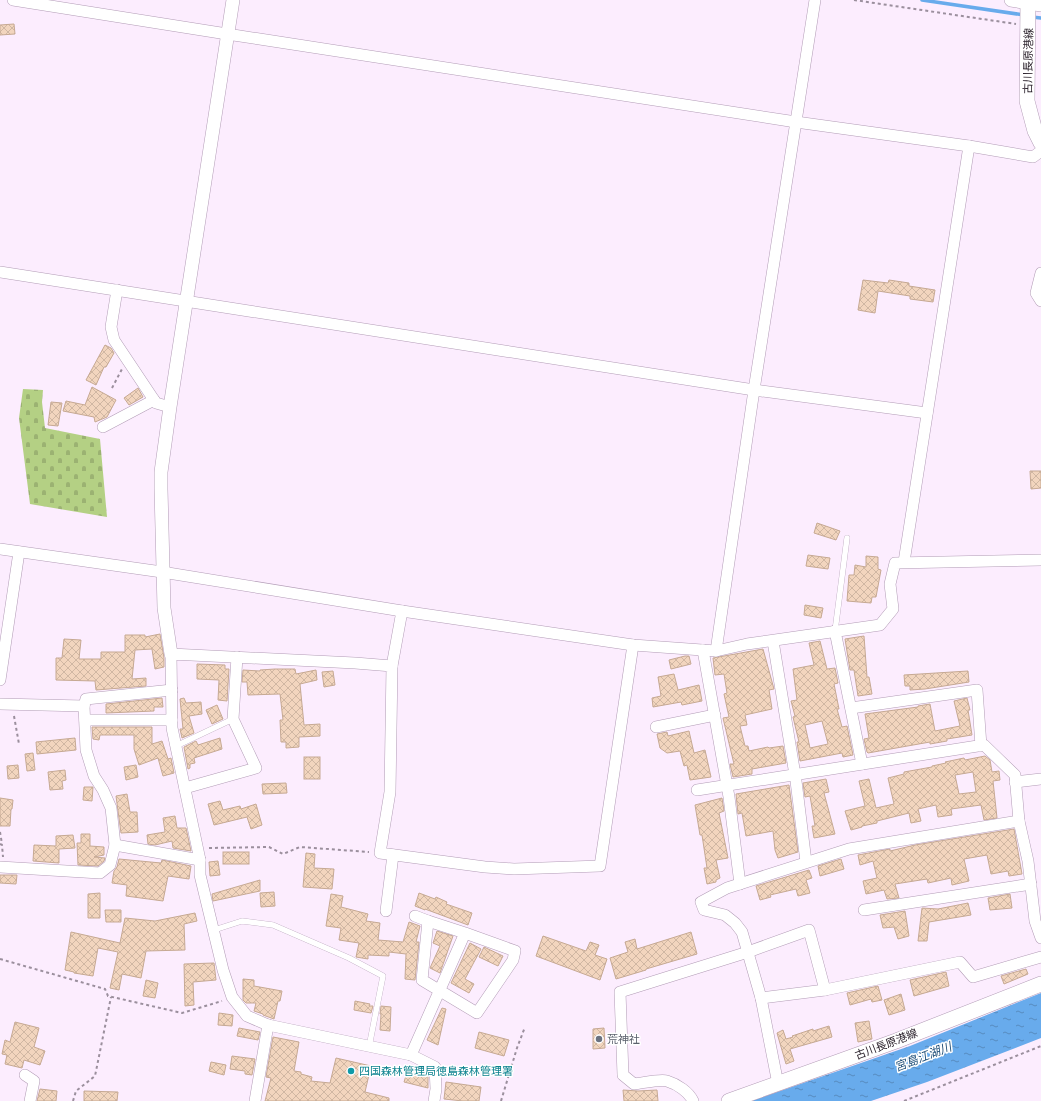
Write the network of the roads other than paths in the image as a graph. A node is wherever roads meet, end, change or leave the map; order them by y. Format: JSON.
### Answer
{"nodes":[{"id":1,"x":13,"y":0,"type":"edge"},
{"id":2,"x":233,"y":0,"type":"edge"},
{"id":3,"x":815,"y":0,"type":"edge"},
{"id":4,"x":1011,"y":0,"type":"edge"},
{"id":5,"x":1031,"y":11,"type":"edge"},
{"id":6,"x":227,"y":34,"type":"junction"},
{"id":7,"x":796,"y":122,"type":"junction"},
{"id":8,"x":1041,"y":143,"type":"edge"},
{"id":9,"x":969,"y":146,"type":"junction"},
{"id":10,"x":1041,"y":150,"type":"edge"},
{"id":11,"x":0,"y":272,"type":"edge"},
{"id":12,"x":1041,"y":273,"type":"edge"},
{"id":13,"x":117,"y":290,"type":"junction"},
{"id":14,"x":1041,"y":300,"type":"edge"},
{"id":15,"x":187,"y":301,"type":"junction"},
{"id":16,"x":754,"y":390,"type":"junction"},
{"id":17,"x":154,"y":400,"type":"junction"},
{"id":18,"x":170,"y":407,"type":"junction"},
{"id":19,"x":927,"y":413,"type":"junction"},
{"id":20,"x":103,"y":427,"type":"dead end"},
{"id":21,"x":847,"y":538,"type":"dead end"},
{"id":22,"x":0,"y":549,"type":"edge"},
{"id":23,"x":19,"y":552,"type":"junction"},
{"id":24,"x":1041,"y":560,"type":"edge"},
{"id":25,"x":904,"y":562,"type":"junction"},
{"id":26,"x":162,"y":572,"type":"junction"},
{"id":27,"x":402,"y":611,"type":"junction"},
{"id":28,"x":836,"y":632,"type":"junction"},
{"id":29,"x":773,"y":641,"type":"junction"},
{"id":30,"x":633,"y":645,"type":"junction"},
{"id":31,"x":703,"y":650,"type":"junction"},
{"id":32,"x":716,"y":651,"type":"junction"},
{"id":33,"x":171,"y":654,"type":"junction"},
{"id":34,"x":237,"y":657,"type":"junction"},
{"id":35,"x":392,"y":666,"type":"junction"},
{"id":36,"x":0,"y":680,"type":"edge"},
{"id":37,"x":172,"y":690,"type":"junction"},
{"id":38,"x":0,"y":704,"type":"edge"},
{"id":39,"x":84,"y":706,"type":"junction"},
{"id":40,"x":851,"y":708,"type":"junction"},
{"id":41,"x":715,"y":715,"type":"junction"},
{"id":42,"x":233,"y":719,"type":"junction"},
{"id":43,"x":85,"y":720,"type":"junction"},
{"id":44,"x":172,"y":720,"type":"junction"},
{"id":45,"x":656,"y":727,"type":"dead end"},
{"id":46,"x":176,"y":746,"type":"junction"},
{"id":47,"x":981,"y":746,"type":"junction"},
{"id":48,"x":862,"y":764,"type":"junction"},
{"id":49,"x":795,"y":774,"type":"junction"},
{"id":50,"x":1041,"y":779,"type":"edge"},
{"id":51,"x":1015,"y":782,"type":"junction"},
{"id":52,"x":727,"y":786,"type":"junction"},
{"id":53,"x":185,"y":788,"type":"junction"},
{"id":54,"x":697,"y":790,"type":"dead end"},
{"id":55,"x":1019,"y":821,"type":"junction"},
{"id":56,"x":115,"y":845,"type":"junction"},
{"id":57,"x":393,"y":855,"type":"junction"},
{"id":58,"x":200,"y":860,"type":"junction"},
{"id":59,"x":806,"y":862,"type":"junction"},
{"id":60,"x":0,"y":867,"type":"edge"},
{"id":61,"x":740,"y":884,"type":"junction"},
{"id":62,"x":1031,"y":884,"type":"junction"},
{"id":63,"x":864,"y":910,"type":"dead end"},
{"id":64,"x":386,"y":911,"type":"dead end"},
{"id":65,"x":415,"y":916,"type":"dead end"},
{"id":66,"x":428,"y":921,"type":"junction"},
{"id":67,"x":214,"y":930,"type":"junction"},
{"id":68,"x":465,"y":933,"type":"junction"},
{"id":69,"x":1041,"y":938,"type":"edge"},
{"id":70,"x":748,"y":952,"type":"junction"},
{"id":71,"x":1041,"y":957,"type":"edge"},
{"id":72,"x":1041,"y":984,"type":"edge"},
{"id":73,"x":825,"y":990,"type":"junction"},
{"id":74,"x":439,"y":991,"type":"junction"},
{"id":75,"x":761,"y":998,"type":"junction"},
{"id":76,"x":268,"y":1025,"type":"junction"},
{"id":77,"x":369,"y":1047,"type":"junction"},
{"id":78,"x":411,"y":1055,"type":"junction"},
{"id":79,"x":25,"y":1075,"type":"dead end"},
{"id":80,"x":778,"y":1084,"type":"junction"},
{"id":81,"x":30,"y":1101,"type":"edge"},
{"id":82,"x":255,"y":1101,"type":"edge"},
{"id":83,"x":434,"y":1101,"type":"edge"},
{"id":84,"x":692,"y":1101,"type":"edge"},
{"id":85,"x":730,"y":1101,"type":"edge"}],
"edges":[{"from":1,"to":6,"type":"street"},
{"from":2,"to":6,"type":"street"},
{"from":3,"to":7,"type":"street"},
{"from":4,"to":5,"type":"street"},
{"from":5,"to":8,"type":"main road","name":"古川長原港線"},
{"from":6,"to":7,"type":"street"},
{"from":6,"to":15,"type":"street"},
{"from":7,"to":9,"type":"street"},
{"from":7,"to":16,"type":"street"},
{"from":9,"to":10,"type":"street"},
{"from":9,"to":19,"type":"street"},
{"from":11,"to":13,"type":"street"},
{"from":12,"to":14,"type":"street"},
{"from":13,"to":15,"type":"street"},
{"from":13,"to":17,"type":"street"},
{"from":15,"to":16,"type":"street"},
{"from":15,"to":18,"type":"street"},
{"from":16,"to":19,"type":"street"},
{"from":16,"to":32,"type":"street"},
{"from":17,"to":18,"type":"street"},
{"from":17,"to":20,"type":"street"},
{"from":18,"to":26,"type":"street"},
{"from":19,"to":25,"type":"street"},
{"from":21,"to":28,"type":"lane"},
{"from":22,"to":23,"type":"street"},
{"from":23,"to":26,"type":"street"},
{"from":23,"to":36,"type":"street"},
{"from":24,"to":25,"type":"street"},
{"from":25,"to":28,"type":"street"},
{"from":26,"to":27,"type":"street"},
{"from":26,"to":33,"type":"street"},
{"from":27,"to":30,"type":"street"},
{"from":27,"to":35,"type":"street"},
{"from":28,"to":29,"type":"street"},
{"from":28,"to":40,"type":"street"},
{"from":29,"to":32,"type":"street"},
{"from":29,"to":49,"type":"street"},
{"from":30,"to":31,"type":"street"},
{"from":30,"to":57,"type":"street"},
{"from":31,"to":32,"type":"street"},
{"from":31,"to":41,"type":"street"},
{"from":33,"to":34,"type":"street"},
{"from":33,"to":37,"type":"street"},
{"from":34,"to":35,"type":"street"},
{"from":34,"to":42,"type":"street"},
{"from":35,"to":57,"type":"street"},
{"from":37,"to":39,"type":"street"},
{"from":37,"to":44,"type":"street"},
{"from":38,"to":39,"type":"street"},
{"from":39,"to":43,"type":"street"},
{"from":40,"to":47,"type":"street"},
{"from":40,"to":48,"type":"street"},
{"from":41,"to":45,"type":"street"},
{"from":41,"to":52,"type":"street"},
{"from":42,"to":46,"type":"lane"},
{"from":42,"to":53,"type":"street"},
{"from":43,"to":44,"type":"street"},
{"from":43,"to":56,"type":"street"},
{"from":44,"to":46,"type":"street"},
{"from":46,"to":53,"type":"street"},
{"from":47,"to":48,"type":"street"},
{"from":47,"to":51,"type":"street"},
{"from":48,"to":49,"type":"street"},
{"from":49,"to":52,"type":"street"},
{"from":49,"to":59,"type":"street"},
{"from":50,"to":51,"type":"street"},
{"from":51,"to":55,"type":"street"},
{"from":52,"to":54,"type":"street"},
{"from":52,"to":61,"type":"street"},
{"from":53,"to":58,"type":"street"},
{"from":55,"to":59,"type":"street"},
{"from":55,"to":62,"type":"street"},
{"from":56,"to":58,"type":"street"},
{"from":56,"to":60,"type":"street"},
{"from":57,"to":64,"type":"street"},
{"from":58,"to":67,"type":"street"},
{"from":59,"to":61,"type":"street"},
{"from":61,"to":70,"type":"street"},
{"from":62,"to":63,"type":"street"},
{"from":62,"to":69,"type":"street"},
{"from":65,"to":66,"type":"street"},
{"from":66,"to":68,"type":"street"},
{"from":66,"to":74,"type":"street"},
{"from":67,"to":76,"type":"street"},
{"from":67,"to":77,"type":"lane"},
{"from":68,"to":74,"type":"street"},
{"from":68,"to":74,"type":"street"},
{"from":70,"to":73,"type":"street"},
{"from":70,"to":75,"type":"street"},
{"from":70,"to":84,"type":"street"},
{"from":71,"to":73,"type":"street"},
{"from":72,"to":80,"type":"main road","name":"古川長原港線"},
{"from":73,"to":75,"type":"street"},
{"from":74,"to":78,"type":"street"},
{"from":75,"to":80,"type":"street"},
{"from":76,"to":77,"type":"street"},
{"from":76,"to":82,"type":"street"},
{"from":77,"to":78,"type":"street"},
{"from":78,"to":83,"type":"street"},
{"from":79,"to":81,"type":"street"},
{"from":80,"to":85,"type":"main road","name":"古川長原港線"}]}
